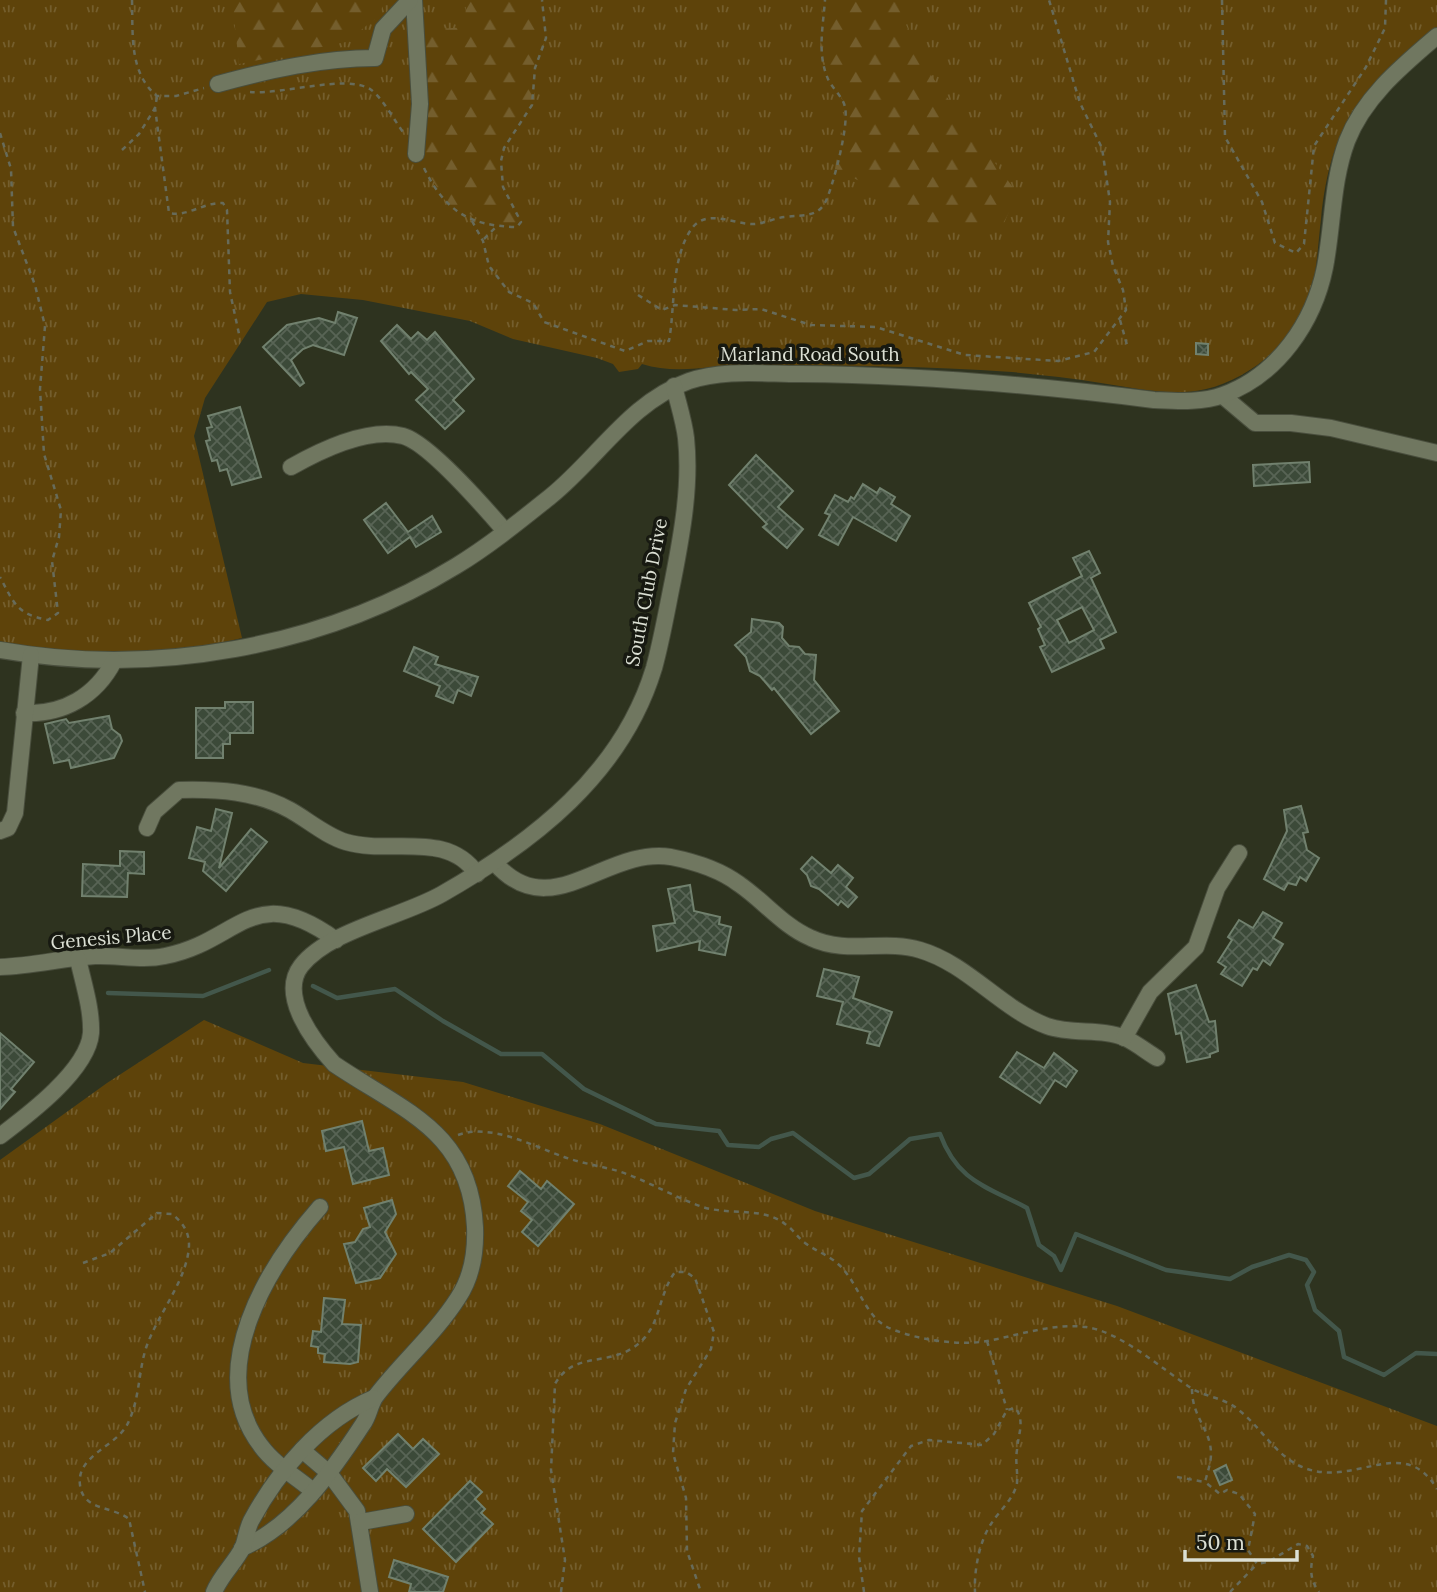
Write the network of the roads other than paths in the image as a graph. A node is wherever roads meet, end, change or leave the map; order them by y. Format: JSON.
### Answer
{"nodes":[{"id":1,"x":412,"y":0,"type":"edge"},
{"id":2,"x":1437,"y":36,"type":"edge"},
{"id":3,"x":218,"y":84,"type":"road end"},
{"id":4,"x":416,"y":154,"type":"road end"},
{"id":5,"x":674,"y":386,"type":"junction"},
{"id":6,"x":1223,"y":396,"type":"junction"},
{"id":7,"x":1437,"y":453,"type":"edge"},
{"id":8,"x":291,"y":467,"type":"dead end"},
{"id":9,"x":505,"y":531,"type":"junction"},
{"id":10,"x":0,"y":650,"type":"edge"},
{"id":11,"x":32,"y":655,"type":"junction"},
{"id":12,"x":114,"y":661,"type":"junction"},
{"id":13,"x":24,"y":713,"type":"junction"},
{"id":14,"x":147,"y":828,"type":"dead end"},
{"id":15,"x":0,"y":831,"type":"edge"},
{"id":16,"x":1238,"y":853,"type":"dead end"},
{"id":17,"x":495,"y":863,"type":"junction"},
{"id":18,"x":477,"y":874,"type":"junction"},
{"id":19,"x":336,"y":940,"type":"junction"},
{"id":20,"x":78,"y":959,"type":"junction"},
{"id":21,"x":0,"y":967,"type":"edge"},
{"id":22,"x":1124,"y":1038,"type":"junction"},
{"id":23,"x":1157,"y":1058,"type":"dead end"},
{"id":24,"x":0,"y":1136,"type":"edge"},
{"id":25,"x":320,"y":1206,"type":"dead end"},
{"id":26,"x":374,"y":1398,"type":"junction"},
{"id":27,"x":302,"y":1450,"type":"junction"},
{"id":28,"x":286,"y":1469,"type":"junction"},
{"id":29,"x":329,"y":1473,"type":"junction"},
{"id":30,"x":313,"y":1491,"type":"junction"},
{"id":31,"x":406,"y":1514,"type":"dead end"},
{"id":32,"x":361,"y":1522,"type":"junction"},
{"id":33,"x":242,"y":1548,"type":"junction"},
{"id":34,"x":214,"y":1592,"type":"edge"},
{"id":35,"x":370,"y":1592,"type":"edge"}],
"edges":[{"from":1,"to":3,"type":"street"},
{"from":1,"to":4,"type":"street"},
{"from":2,"to":6,"type":"street","name":"Marland Road South"},
{"from":5,"to":6,"type":"street","name":"Marland Road South"},
{"from":5,"to":9,"type":"street","name":"Marland Road South"},
{"from":5,"to":17,"type":"street","name":"South Club Drive"},
{"from":6,"to":7,"type":"street"},
{"from":8,"to":9,"type":"street"},
{"from":9,"to":12,"type":"street","name":"Marland Road South"},
{"from":10,"to":11,"type":"street","name":"Marland Road South"},
{"from":11,"to":12,"type":"street","name":"Marland Road South"},
{"from":11,"to":13,"type":"street"},
{"from":12,"to":13,"type":"street"},
{"from":13,"to":15,"type":"street"},
{"from":14,"to":18,"type":"street"},
{"from":16,"to":22,"type":"street"},
{"from":17,"to":18,"type":"street","name":"South Club Drive"},
{"from":17,"to":22,"type":"street"},
{"from":18,"to":19,"type":"street","name":"South Club Drive"},
{"from":19,"to":20,"type":"street","name":"Genesis Place"},
{"from":19,"to":26,"type":"street","name":"South Club Drive"},
{"from":20,"to":21,"type":"street","name":"Genesis Place"},
{"from":20,"to":24,"type":"street"},
{"from":22,"to":23,"type":"street"},
{"from":25,"to":28,"type":"street"},
{"from":26,"to":27,"type":"street","name":"South Club Drive"},
{"from":26,"to":29,"type":"street","name":"South Club Drive"},
{"from":27,"to":28,"type":"street","name":"South Club Drive"},
{"from":27,"to":29,"type":"street"},
{"from":28,"to":30,"type":"street"},
{"from":28,"to":33,"type":"street","name":"South Club Drive"},
{"from":29,"to":30,"type":"street","name":"South Club Drive"},
{"from":29,"to":32,"type":"street"},
{"from":30,"to":33,"type":"street","name":"South Club Drive"},
{"from":31,"to":32,"type":"street"},
{"from":32,"to":35,"type":"street"},
{"from":33,"to":34,"type":"street","name":"South Club Drive"}]}
